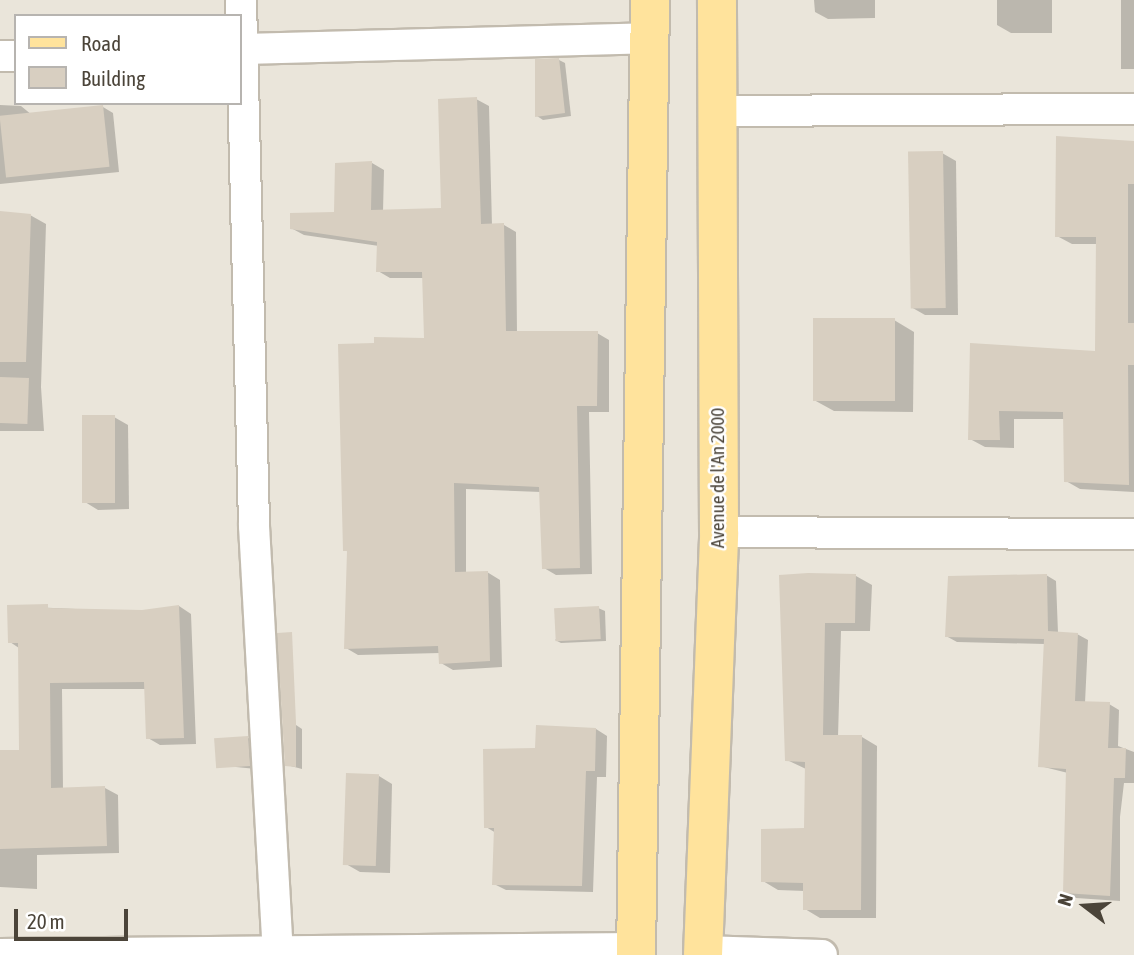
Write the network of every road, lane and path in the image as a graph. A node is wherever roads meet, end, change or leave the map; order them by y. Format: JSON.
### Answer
{"nodes":[{"id":1,"x":650,"y":0,"type":"edge"},
{"id":2,"x":717,"y":0,"type":"edge"},
{"id":3,"x":651,"y":38,"type":"junction"},
{"id":4,"x":242,"y":49,"type":"edge"},
{"id":5,"x":242,"y":105,"type":"edge"},
{"id":6,"x":1134,"y":109,"type":"edge"},
{"id":7,"x":716,"y":111,"type":"junction"},
{"id":8,"x":719,"y":532,"type":"junction"},
{"id":9,"x":1134,"y":534,"type":"edge"},
{"id":10,"x":636,"y":951,"type":"edge"},
{"id":11,"x":278,"y":953,"type":"edge"},
{"id":12,"x":703,"y":953,"type":"edge"},
{"id":13,"x":0,"y":954,"type":"edge"},
{"id":14,"x":822,"y":955,"type":"edge"}],
"edges":[{"from":1,"to":3,"type":"main road"},
{"from":2,"to":7,"type":"main road","name":"Avenue de l'An 2000"},
{"from":3,"to":4,"type":"street"},
{"from":3,"to":10,"type":"main road"},
{"from":5,"to":11,"type":"street"},
{"from":6,"to":7,"type":"street"},
{"from":7,"to":8,"type":"main road","name":"Avenue de l'An 2000"},
{"from":8,"to":9,"type":"street"},
{"from":8,"to":12,"type":"main road","name":"Avenue de l'An 2000"},
{"from":10,"to":11,"type":"street"},
{"from":11,"to":13,"type":"street"},
{"from":12,"to":14,"type":"street"}]}
